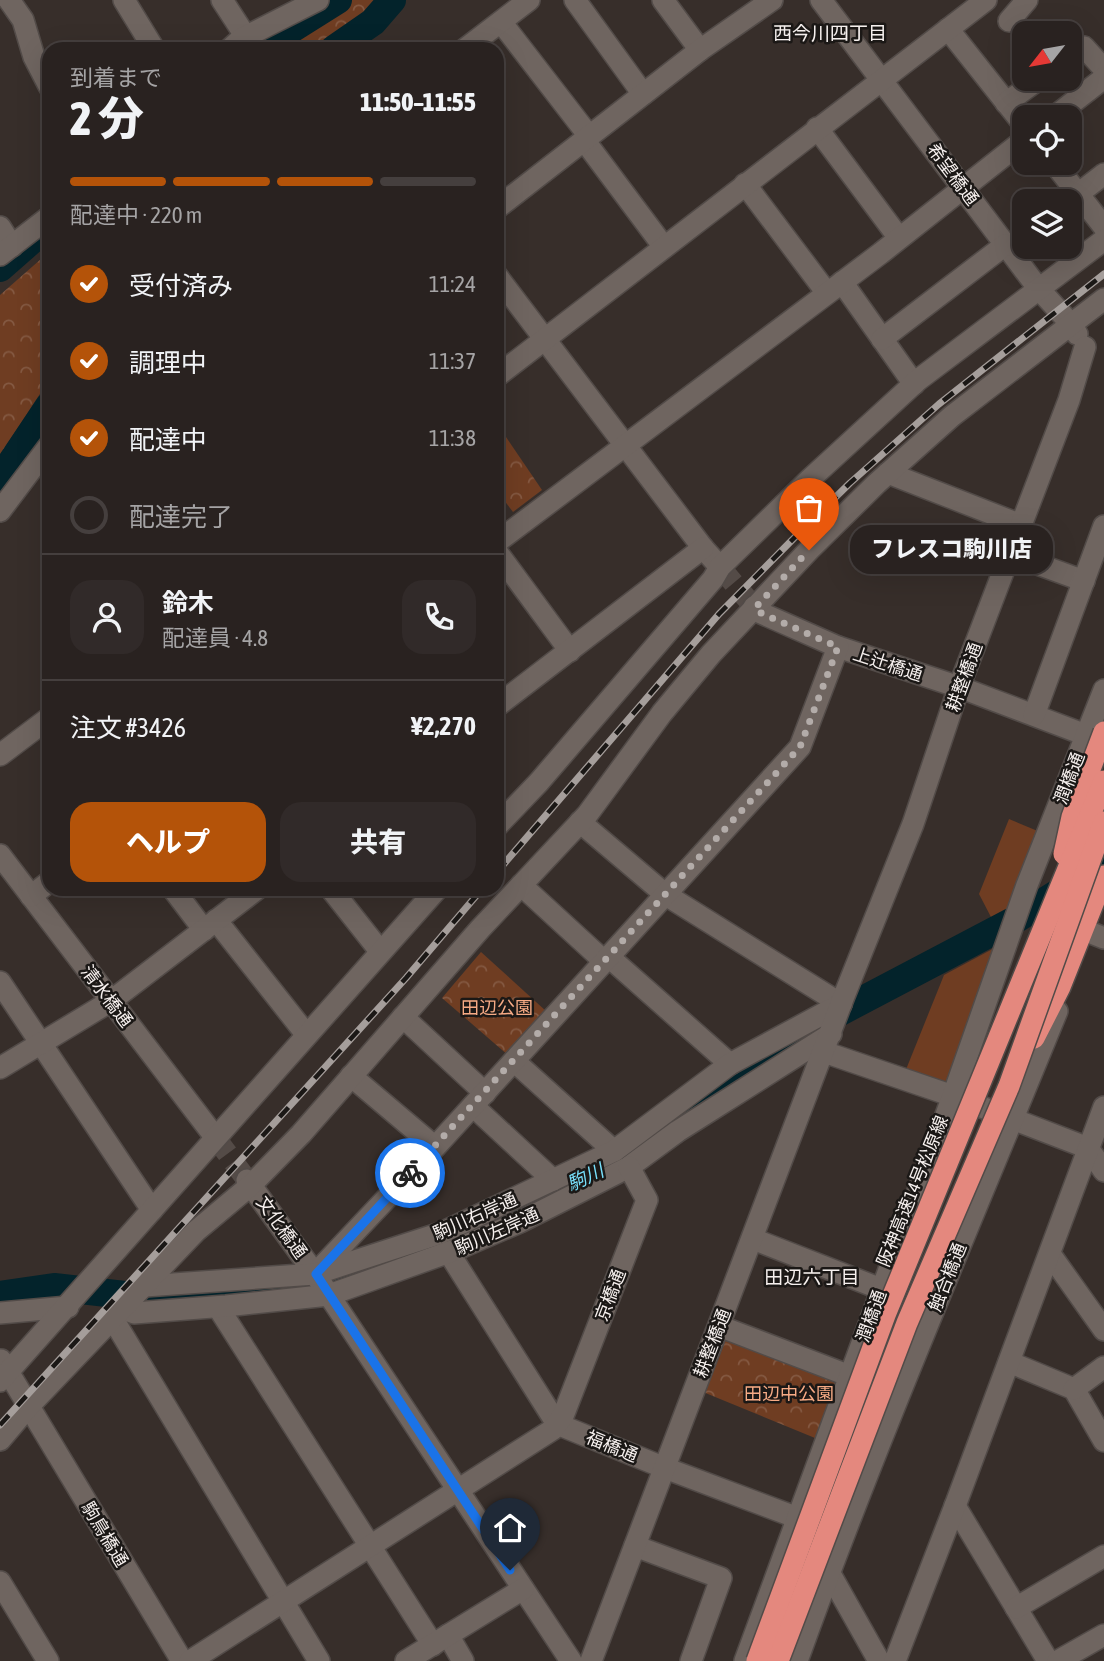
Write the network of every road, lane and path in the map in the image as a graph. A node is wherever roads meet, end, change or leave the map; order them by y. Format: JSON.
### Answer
{"nodes":[{"id":1,"x":9,"y":0,"type":"edge"},
{"id":2,"x":124,"y":0,"type":"edge"},
{"id":3,"x":222,"y":0,"type":"edge"},
{"id":4,"x":316,"y":0,"type":"edge"},
{"id":5,"x":529,"y":0,"type":"edge"},
{"id":6,"x":575,"y":0,"type":"edge"},
{"id":7,"x":663,"y":0,"type":"edge"},
{"id":8,"x":772,"y":0,"type":"edge"},
{"id":9,"x":821,"y":0,"type":"edge"},
{"id":10,"x":986,"y":0,"type":"edge"},
{"id":11,"x":1027,"y":0,"type":"edge"},
{"id":12,"x":1009,"y":21,"type":"dead end"},
{"id":13,"x":500,"y":22,"type":"junction"},
{"id":14,"x":948,"y":29,"type":"junction"},
{"id":15,"x":151,"y":42,"type":"edge"},
{"id":16,"x":238,"y":42,"type":"edge"},
{"id":17,"x":240,"y":42,"type":"edge"},
{"id":18,"x":474,"y":42,"type":"edge"},
{"id":19,"x":1082,"y":48,"type":"edge"},
{"id":20,"x":700,"y":50,"type":"junction"},
{"id":21,"x":1104,"y":69,"type":"edge"},
{"id":22,"x":42,"y":72,"type":"edge"},
{"id":23,"x":882,"y":79,"type":"junction"},
{"id":24,"x":1104,"y":79,"type":"edge"},
{"id":25,"x":1022,"y":91,"type":"edge"},
{"id":26,"x":643,"y":94,"type":"junction"},
{"id":27,"x":1006,"y":103,"type":"junction"},
{"id":28,"x":1070,"y":105,"type":"edge"},
{"id":29,"x":1012,"y":110,"type":"edge"},
{"id":30,"x":817,"y":128,"type":"junction"},
{"id":31,"x":587,"y":138,"type":"junction"},
{"id":32,"x":1012,"y":149,"type":"edge"},
{"id":33,"x":1104,"y":174,"type":"edge"},
{"id":34,"x":1063,"y":175,"type":"edge"},
{"id":35,"x":745,"y":184,"type":"junction"},
{"id":36,"x":962,"y":188,"type":"junction"},
{"id":37,"x":1074,"y":189,"type":"edge"},
{"id":38,"x":1082,"y":191,"type":"edge"},
{"id":39,"x":1082,"y":199,"type":"edge"},
{"id":40,"x":504,"y":203,"type":"edge"},
{"id":41,"x":42,"y":223,"type":"edge"},
{"id":42,"x":1104,"y":227,"type":"edge"},
{"id":43,"x":0,"y":228,"type":"edge"},
{"id":44,"x":899,"y":238,"type":"junction"},
{"id":45,"x":1104,"y":240,"type":"edge"},
{"id":46,"x":1005,"y":244,"type":"junction"},
{"id":47,"x":664,"y":247,"type":"junction"},
{"id":48,"x":6,"y":251,"type":"edge"},
{"id":49,"x":504,"y":285,"type":"edge"},
{"id":50,"x":834,"y":287,"type":"junction"},
{"id":51,"x":1038,"y":288,"type":"junction"},
{"id":52,"x":1104,"y":299,"type":"edge"},
{"id":53,"x":1070,"y":323,"type":"junction"},
{"id":54,"x":546,"y":339,"type":"junction"},
{"id":55,"x":883,"y":339,"type":"junction"},
{"id":56,"x":1095,"y":351,"type":"edge"},
{"id":57,"x":504,"y":371,"type":"edge"},
{"id":58,"x":914,"y":384,"type":"junction"},
{"id":59,"x":625,"y":444,"type":"junction"},
{"id":60,"x":42,"y":455,"type":"edge"},
{"id":61,"x":888,"y":473,"type":"junction"},
{"id":62,"x":0,"y":511,"type":"edge"},
{"id":63,"x":1021,"y":525,"type":"junction"},
{"id":64,"x":1104,"y":526,"type":"edge"},
{"id":65,"x":504,"y":537,"type":"edge"},
{"id":66,"x":704,"y":548,"type":"junction"},
{"id":67,"x":1010,"y":554,"type":"junction"},
{"id":68,"x":504,"y":561,"type":"edge"},
{"id":69,"x":720,"y":567,"type":"junction"},
{"id":70,"x":1084,"y":581,"type":"junction"},
{"id":71,"x":755,"y":607,"type":"junction"},
{"id":72,"x":838,"y":647,"type":"junction"},
{"id":73,"x":570,"y":651,"type":"junction"},
{"id":74,"x":959,"y":687,"type":"junction"},
{"id":75,"x":1104,"y":690,"type":"edge"},
{"id":76,"x":504,"y":701,"type":"edge"},
{"id":77,"x":1034,"y":715,"type":"junction"},
{"id":78,"x":42,"y":723,"type":"edge"},
{"id":79,"x":1098,"y":736,"type":"edge"},
{"id":80,"x":0,"y":755,"type":"edge"},
{"id":81,"x":1104,"y":781,"type":"edge"},
{"id":82,"x":504,"y":819,"type":"edge"},
{"id":83,"x":580,"y":822,"type":"junction"},
{"id":84,"x":1104,"y":822,"type":"edge"},
{"id":85,"x":0,"y":855,"type":"edge"},
{"id":86,"x":1104,"y":876,"type":"edge"},
{"id":87,"x":521,"y":885,"type":"junction"},
{"id":88,"x":42,"y":887,"type":"edge"},
{"id":89,"x":666,"y":895,"type":"junction"},
{"id":90,"x":1104,"y":895,"type":"edge"},
{"id":91,"x":31,"y":896,"type":"junction"},
{"id":92,"x":180,"y":896,"type":"edge"},
{"id":93,"x":248,"y":896,"type":"edge"},
{"id":94,"x":337,"y":896,"type":"edge"},
{"id":95,"x":422,"y":896,"type":"edge"},
{"id":96,"x":1051,"y":914,"type":"junction"},
{"id":97,"x":210,"y":925,"type":"junction"},
{"id":98,"x":1096,"y":935,"type":"edge"},
{"id":99,"x":380,"y":951,"type":"junction"},
{"id":100,"x":607,"y":959,"type":"junction"},
{"id":101,"x":0,"y":982,"type":"edge"},
{"id":102,"x":111,"y":1001,"type":"junction"},
{"id":103,"x":841,"y":1004,"type":"junction"},
{"id":104,"x":403,"y":1017,"type":"junction"},
{"id":105,"x":306,"y":1034,"type":"junction"},
{"id":106,"x":830,"y":1037,"type":"junction"},
{"id":107,"x":42,"y":1043,"type":"junction"},
{"id":108,"x":514,"y":1061,"type":"junction"},
{"id":109,"x":730,"y":1064,"type":"junction"},
{"id":110,"x":0,"y":1068,"type":"edge"},
{"id":111,"x":351,"y":1076,"type":"junction"},
{"id":112,"x":1009,"y":1086,"type":"junction"},
{"id":113,"x":953,"y":1096,"type":"junction"},
{"id":114,"x":479,"y":1099,"type":"junction"},
{"id":115,"x":1104,"y":1107,"type":"edge"},
{"id":116,"x":1013,"y":1119,"type":"junction"},
{"id":117,"x":215,"y":1137,"type":"junction"},
{"id":118,"x":435,"y":1147,"type":"junction"},
{"id":119,"x":1088,"y":1148,"type":"junction"},
{"id":120,"x":614,"y":1151,"type":"junction"},
{"id":121,"x":629,"y":1167,"type":"junction"},
{"id":122,"x":1104,"y":1171,"type":"edge"},
{"id":123,"x":553,"y":1180,"type":"junction"},
{"id":124,"x":249,"y":1182,"type":"junction"},
{"id":125,"x":152,"y":1210,"type":"junction"},
{"id":126,"x":752,"y":1239,"type":"junction"},
{"id":127,"x":449,"y":1253,"type":"junction"},
{"id":128,"x":1050,"y":1254,"type":"junction"},
{"id":129,"x":322,"y":1283,"type":"junction"},
{"id":130,"x":145,"y":1286,"type":"junction"},
{"id":131,"x":881,"y":1289,"type":"junction"},
{"id":132,"x":78,"y":1295,"type":"junction"},
{"id":133,"x":218,"y":1307,"type":"junction"},
{"id":134,"x":121,"y":1311,"type":"junction"},
{"id":135,"x":0,"y":1313,"type":"edge"},
{"id":136,"x":719,"y":1326,"type":"junction"},
{"id":137,"x":1104,"y":1330,"type":"edge"},
{"id":138,"x":1009,"y":1362,"type":"junction"},
{"id":139,"x":1104,"y":1367,"type":"edge"},
{"id":140,"x":3,"y":1371,"type":"edge"},
{"id":141,"x":850,"y":1376,"type":"junction"},
{"id":142,"x":1074,"y":1389,"type":"junction"},
{"id":143,"x":28,"y":1407,"type":"junction"},
{"id":144,"x":557,"y":1424,"type":"junction"},
{"id":145,"x":0,"y":1440,"type":"edge"},
{"id":146,"x":1104,"y":1441,"type":"edge"},
{"id":147,"x":665,"y":1468,"type":"junction"},
{"id":148,"x":458,"y":1491,"type":"junction"},
{"id":149,"x":955,"y":1506,"type":"junction"},
{"id":150,"x":798,"y":1518,"type":"junction"},
{"id":151,"x":635,"y":1546,"type":"junction"},
{"id":152,"x":370,"y":1548,"type":"junction"},
{"id":153,"x":1104,"y":1556,"type":"edge"},
{"id":154,"x":829,"y":1572,"type":"junction"},
{"id":155,"x":0,"y":1582,"type":"edge"},
{"id":156,"x":523,"y":1589,"type":"junction"},
{"id":157,"x":283,"y":1602,"type":"junction"},
{"id":158,"x":1016,"y":1608,"type":"junction"},
{"id":159,"x":1104,"y":1635,"type":"edge"},
{"id":160,"x":441,"y":1640,"type":"junction"},
{"id":161,"x":48,"y":1661,"type":"edge"},
{"id":162,"x":182,"y":1661,"type":"edge"},
{"id":163,"x":190,"y":1661,"type":"edge"},
{"id":164,"x":319,"y":1661,"type":"edge"},
{"id":165,"x":406,"y":1661,"type":"edge"},
{"id":166,"x":463,"y":1661,"type":"edge"},
{"id":167,"x":571,"y":1661,"type":"edge"},
{"id":168,"x":591,"y":1661,"type":"edge"},
{"id":169,"x":691,"y":1661,"type":"edge"},
{"id":170,"x":745,"y":1661,"type":"edge"},
{"id":171,"x":757,"y":1661,"type":"edge"},
{"id":172,"x":778,"y":1661,"type":"edge"},
{"id":173,"x":797,"y":1661,"type":"edge"},
{"id":174,"x":879,"y":1661,"type":"edge"},
{"id":175,"x":895,"y":1661,"type":"edge"},
{"id":176,"x":1048,"y":1661,"type":"edge"},
{"id":177,"x":1058,"y":1661,"type":"edge"}],
"edges":[{"from":1,"to":22,"type":"street"},
{"from":2,"to":15,"type":"street"},
{"from":3,"to":16,"type":"street"},
{"from":4,"to":17,"type":"street"},
{"from":5,"to":13,"type":"street"},
{"from":6,"to":26,"type":"street"},
{"from":7,"to":20,"type":"street"},
{"from":8,"to":20,"type":"street"},
{"from":9,"to":23,"type":"street","name":"希望橋通"},
{"from":10,"to":14,"type":"street"},
{"from":11,"to":12,"type":"street"},
{"from":13,"to":18,"type":"street"},
{"from":13,"to":31,"type":"street"},
{"from":14,"to":23,"type":"street"},
{"from":14,"to":27,"type":"street"},
{"from":19,"to":21,"type":"street"},
{"from":20,"to":26,"type":"street"},
{"from":23,"to":30,"type":"street"},
{"from":23,"to":36,"type":"street","name":"希望橋通"},
{"from":24,"to":28,"type":"street"},
{"from":25,"to":27,"type":"street"},
{"from":26,"to":31,"type":"street"},
{"from":27,"to":29,"type":"street"},
{"from":30,"to":35,"type":"street"},
{"from":30,"to":44,"type":"street"},
{"from":31,"to":40,"type":"street"},
{"from":31,"to":47,"type":"street"},
{"from":32,"to":36,"type":"street"},
{"from":33,"to":38,"type":"street"},
{"from":34,"to":37,"type":"street"},
{"from":35,"to":47,"type":"street"},
{"from":35,"to":50,"type":"street"},
{"from":36,"to":44,"type":"street"},
{"from":36,"to":46,"type":"street","name":"希望橋通"},
{"from":39,"to":42,"type":"street"},
{"from":41,"to":48,"type":"street"},
{"from":43,"to":48,"type":"street"},
{"from":44,"to":50,"type":"street"},
{"from":45,"to":51,"type":"street"},
{"from":46,"to":51,"type":"street","name":"希望橋通"},
{"from":46,"to":55,"type":"street"},
{"from":47,"to":54,"type":"street"},
{"from":49,"to":54,"type":"street"},
{"from":50,"to":55,"type":"street"},
{"from":50,"to":59,"type":"street"},
{"from":51,"to":53,"type":"street","name":"希望橋通"},
{"from":51,"to":58,"type":"street"},
{"from":52,"to":53,"type":"street"},
{"from":53,"to":56,"type":"street","name":"希望橋通"},
{"from":53,"to":61,"type":"street"},
{"from":54,"to":57,"type":"street"},
{"from":54,"to":59,"type":"street"},
{"from":55,"to":58,"type":"street"},
{"from":56,"to":63,"type":"street","name":"耕整橋通"},
{"from":58,"to":69,"type":"street"},
{"from":59,"to":65,"type":"street"},
{"from":59,"to":66,"type":"street"},
{"from":60,"to":62,"type":"street"},
{"from":61,"to":63,"type":"street"},
{"from":61,"to":71,"type":"street"},
{"from":63,"to":67,"type":"street","name":"耕整橋通"},
{"from":64,"to":70,"type":"street"},
{"from":66,"to":69,"type":"street"},
{"from":66,"to":73,"type":"street"},
{"from":67,"to":70,"type":"street"},
{"from":67,"to":74,"type":"street","name":"耕整橋通"},
{"from":68,"to":73,"type":"street"},
{"from":69,"to":82,"type":"street"},
{"from":70,"to":77,"type":"street"},
{"from":71,"to":72,"type":"street","name":"上辻橋通"},
{"from":71,"to":83,"type":"street"},
{"from":72,"to":74,"type":"street","name":"上辻橋通"},
{"from":72,"to":89,"type":"street"},
{"from":73,"to":76,"type":"street"},
{"from":74,"to":77,"type":"street","name":"上辻橋通"},
{"from":74,"to":103,"type":"street","name":"耕整橋通"},
{"from":75,"to":79,"type":"street","name":"潤橋通"},
{"from":77,"to":79,"type":"street","name":"上辻橋通"},
{"from":78,"to":80,"type":"street"},
{"from":79,"to":96,"type":"highway","bridge":true},
{"from":79,"to":113,"type":"street","name":"潤橋通"},
{"from":81,"to":96,"type":"highway","name":"阪神高速14号松原線","bridge":true},
{"from":83,"to":87,"type":"street"},
{"from":83,"to":89,"type":"street"},
{"from":84,"to":112,"type":"highway","bridge":true},
{"from":85,"to":91,"type":"street","name":"清水橋通"},
{"from":86,"to":112,"type":"highway","bridge":true},
{"from":87,"to":100,"type":"street"},
{"from":87,"to":104,"type":"street"},
{"from":88,"to":91,"type":"street"},
{"from":89,"to":100,"type":"street"},
{"from":89,"to":103,"type":"street"},
{"from":90,"to":98,"type":"street","name":"触合橋通"},
{"from":91,"to":102,"type":"street","name":"清水橋通"},
{"from":92,"to":97,"type":"street"},
{"from":93,"to":97,"type":"street"},
{"from":94,"to":99,"type":"street"},
{"from":95,"to":99,"type":"street"},
{"from":96,"to":171,"type":"highway","name":"阪神高速14号松原線","bridge":true},
{"from":97,"to":102,"type":"street"},
{"from":97,"to":105,"type":"street"},
{"from":98,"to":116,"type":"street","name":"触合橋通"},
{"from":99,"to":105,"type":"street"},
{"from":100,"to":108,"type":"street"},
{"from":100,"to":109,"type":"street"},
{"from":101,"to":107,"type":"street"},
{"from":102,"to":107,"type":"street"},
{"from":102,"to":117,"type":"street","name":"清水橋通"},
{"from":103,"to":106,"type":"street","name":"耕整橋通"},
{"from":103,"to":109,"type":"street","name":"駒川右岸通"},
{"from":104,"to":111,"type":"street"},
{"from":104,"to":114,"type":"street"},
{"from":105,"to":117,"type":"street"},
{"from":106,"to":113,"type":"street"},
{"from":106,"to":121,"type":"street","name":"駒川左岸通"},
{"from":106,"to":126,"type":"street","name":"耕整橋通"},
{"from":107,"to":110,"type":"street"},
{"from":107,"to":125,"type":"street"},
{"from":108,"to":114,"type":"street"},
{"from":108,"to":120,"type":"street"},
{"from":109,"to":120,"type":"street","name":"駒川右岸通"},
{"from":111,"to":118,"type":"street"},
{"from":111,"to":124,"type":"street"},
{"from":112,"to":172,"type":"highway","bridge":true},
{"from":113,"to":116,"type":"street"},
{"from":113,"to":131,"type":"street","name":"潤橋通"},
{"from":114,"to":118,"type":"street"},
{"from":114,"to":123,"type":"street"},
{"from":115,"to":119,"type":"street"},
{"from":116,"to":119,"type":"street"},
{"from":116,"to":154,"type":"street","name":"触合橋通"},
{"from":117,"to":125,"type":"street"},
{"from":118,"to":129,"type":"street"},
{"from":119,"to":122,"type":"street"},
{"from":119,"to":128,"type":"street"},
{"from":120,"to":123,"type":"street","name":"駒川右岸通"},
{"from":121,"to":127,"type":"street","name":"駒川左岸通"},
{"from":121,"to":144,"type":"street","name":"京橋通"},
{"from":123,"to":129,"type":"street","name":"駒川右岸通"},
{"from":124,"to":129,"type":"street","name":"文化橋通"},
{"from":124,"to":130,"type":"street"},
{"from":125,"to":132,"type":"street"},
{"from":126,"to":131,"type":"street"},
{"from":126,"to":136,"type":"street","name":"耕整橋通"},
{"from":127,"to":129,"type":"street","name":"駒川左岸通"},
{"from":127,"to":144,"type":"street"},
{"from":128,"to":137,"type":"street"},
{"from":128,"to":138,"type":"street"},
{"from":129,"to":130,"type":"street","name":"駒川右岸通"},
{"from":129,"to":133,"type":"street","name":"駒川左岸通"},
{"from":129,"to":148,"type":"street","name":"文化橋通"},
{"from":130,"to":134,"type":"street"},
{"from":131,"to":141,"type":"street","name":"潤橋通"},
{"from":132,"to":135,"type":"street"},
{"from":132,"to":140,"type":"street"},
{"from":133,"to":134,"type":"street","name":"駒川左岸通"},
{"from":133,"to":152,"type":"street"},
{"from":134,"to":143,"type":"street"},
{"from":134,"to":157,"type":"street"},
{"from":136,"to":141,"type":"street"},
{"from":136,"to":147,"type":"street","name":"耕整橋通"},
{"from":138,"to":142,"type":"street"},
{"from":138,"to":149,"type":"street"},
{"from":139,"to":142,"type":"street"},
{"from":140,"to":143,"type":"street","name":"駒鳥橋通"},
{"from":141,"to":150,"type":"street","name":"潤橋通"},
{"from":142,"to":146,"type":"street"},
{"from":143,"to":145,"type":"street"},
{"from":143,"to":162,"type":"street","name":"駒鳥橋通"},
{"from":144,"to":147,"type":"street","name":"福橋通"},
{"from":144,"to":148,"type":"street"},
{"from":147,"to":150,"type":"street","name":"福橋通"},
{"from":147,"to":151,"type":"street","name":"耕整橋通"},
{"from":148,"to":152,"type":"street"},
{"from":148,"to":156,"type":"street","name":"文化橋通"},
{"from":149,"to":158,"type":"street"},
{"from":149,"to":175,"type":"street"},
{"from":150,"to":154,"type":"street"},
{"from":150,"to":170,"type":"street","name":"潤橋通"},
{"from":151,"to":168,"type":"street","name":"耕整橋通"},
{"from":151,"to":169,"type":"street"},
{"from":152,"to":157,"type":"street"},
{"from":152,"to":160,"type":"street"},
{"from":153,"to":158,"type":"street"},
{"from":154,"to":173,"type":"street","name":"触合橋通"},
{"from":154,"to":174,"type":"street"},
{"from":155,"to":161,"type":"street"},
{"from":156,"to":160,"type":"street"},
{"from":156,"to":167,"type":"street","name":"文化橋通"},
{"from":157,"to":163,"type":"street"},
{"from":157,"to":164,"type":"street"},
{"from":158,"to":176,"type":"street"},
{"from":159,"to":177,"type":"street"},
{"from":160,"to":165,"type":"street"},
{"from":160,"to":166,"type":"street"}]}
